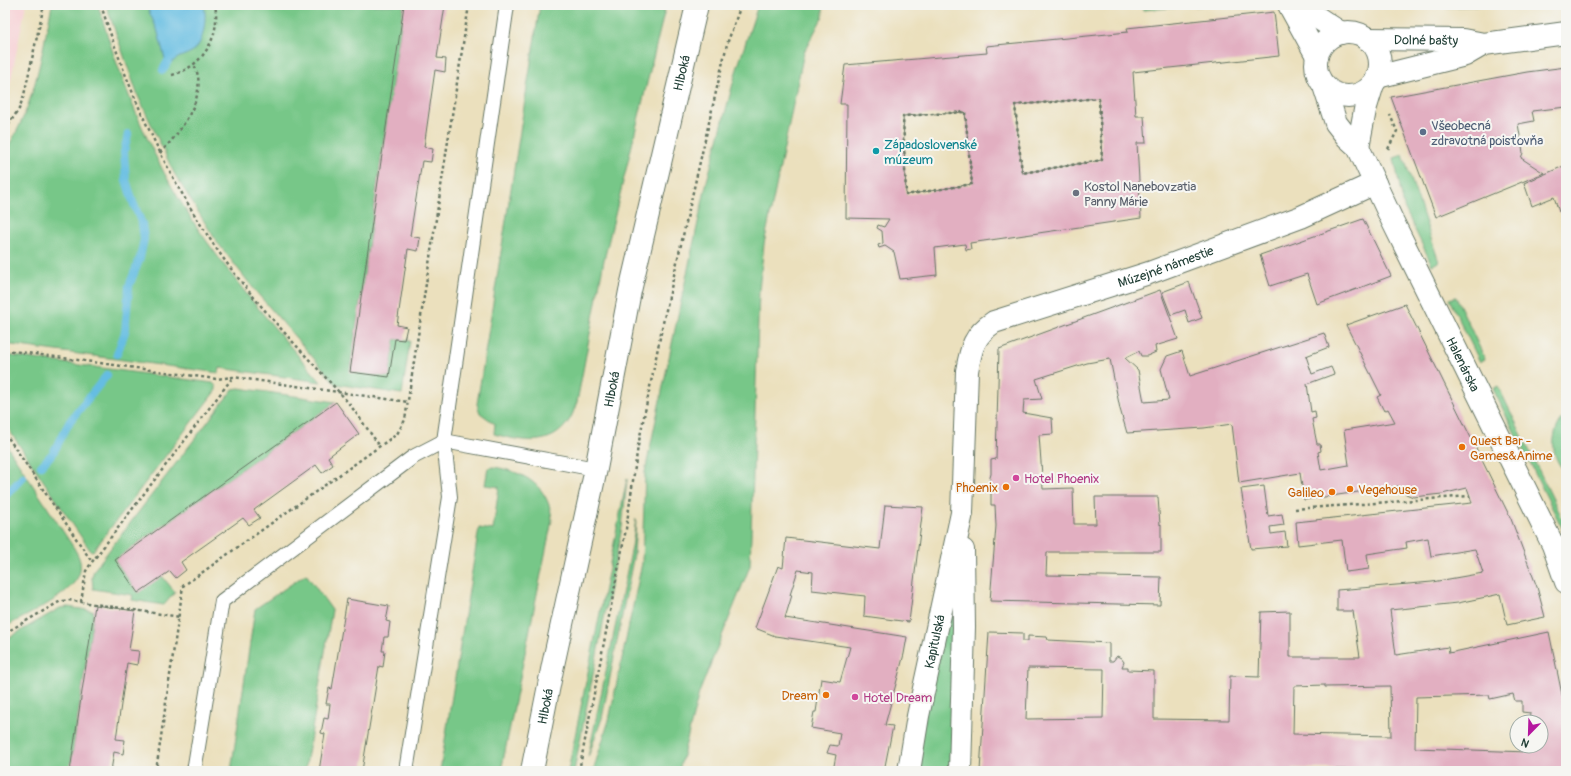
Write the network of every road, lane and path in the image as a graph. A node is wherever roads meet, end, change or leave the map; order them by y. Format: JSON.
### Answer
{"nodes":[{"id":1,"x":44,"y":5,"type":"edge"},
{"id":2,"x":102,"y":5,"type":"edge"},
{"id":3,"x":215,"y":5,"type":"edge"},
{"id":4,"x":469,"y":5,"type":"edge"},
{"id":5,"x":507,"y":5,"type":"edge"},
{"id":6,"x":741,"y":5,"type":"edge"},
{"id":7,"x":1289,"y":5,"type":"edge"},
{"id":8,"x":1305,"y":5,"type":"edge"},
{"id":9,"x":698,"y":6,"type":"edge"},
{"id":10,"x":1340,"y":33,"type":"junction"},
{"id":11,"x":1566,"y":33,"type":"edge"},
{"id":12,"x":1367,"y":39,"type":"junction"},
{"id":13,"x":1484,"y":44,"type":"junction"},
{"id":14,"x":1317,"y":56,"type":"junction"},
{"id":15,"x":194,"y":65,"type":"junction"},
{"id":16,"x":172,"y":75,"type":"dead end"},
{"id":17,"x":1375,"y":80,"type":"junction"},
{"id":18,"x":1324,"y":86,"type":"junction"},
{"id":19,"x":1015,"y":105,"type":"joint"},
{"id":20,"x":903,"y":116,"type":"joint"},
{"id":21,"x":5,"y":130,"type":"edge"},
{"id":22,"x":1358,"y":147,"type":"junction"},
{"id":23,"x":160,"y":153,"type":"junction"},
{"id":24,"x":1375,"y":184,"type":"junction"},
{"id":25,"x":5,"y":350,"type":"edge"},
{"id":26,"x":969,"y":357,"type":"joint"},
{"id":27,"x":233,"y":377,"type":"junction"},
{"id":28,"x":339,"y":392,"type":"junction"},
{"id":29,"x":408,"y":402,"type":"junction"},
{"id":30,"x":5,"y":433,"type":"edge"},
{"id":31,"x":444,"y":441,"type":"junction"},
{"id":32,"x":380,"y":446,"type":"junction"},
{"id":33,"x":596,"y":469,"type":"junction"},
{"id":34,"x":1470,"y":496,"type":"dead end"},
{"id":35,"x":1295,"y":509,"type":"dead end"},
{"id":36,"x":962,"y":513,"type":"junction"},
{"id":37,"x":92,"y":562,"type":"junction"},
{"id":38,"x":1566,"y":582,"type":"edge"},
{"id":39,"x":81,"y":602,"type":"junction"},
{"id":40,"x":180,"y":617,"type":"junction"},
{"id":41,"x":5,"y":633,"type":"edge"},
{"id":42,"x":156,"y":771,"type":"edge"},
{"id":43,"x":194,"y":771,"type":"edge"},
{"id":44,"x":406,"y":771,"type":"edge"},
{"id":45,"x":532,"y":771,"type":"edge"},
{"id":46,"x":579,"y":771,"type":"edge"},
{"id":47,"x":908,"y":771,"type":"edge"},
{"id":48,"x":960,"y":771,"type":"edge"}],
"edges":[{"from":1,"to":21,"type":"path"},
{"from":2,"to":23,"type":"path"},
{"from":3,"to":15,"type":"path"},
{"from":4,"to":29,"type":"path"},
{"from":5,"to":31,"type":"lane"},
{"from":6,"to":46,"type":"path"},
{"from":7,"to":14,"type":"street"},
{"from":8,"to":10,"type":"street"},
{"from":9,"to":33,"type":"street","name":"Hlboká"},
{"from":10,"to":12,"type":"street"},
{"from":10,"to":14,"type":"street"},
{"from":11,"to":13,"type":"street","name":"Dolné bašty"},
{"from":12,"to":13,"type":"street","name":"Dolné bašty"},
{"from":12,"to":17,"type":"street"},
{"from":13,"to":17,"type":"street","name":"Dolné bašty"},
{"from":14,"to":18,"type":"street"},
{"from":15,"to":16,"type":"path"},
{"from":15,"to":23,"type":"path"},
{"from":17,"to":18,"type":"street"},
{"from":17,"to":22,"type":"street"},
{"from":18,"to":22,"type":"street","name":"Halenárska"},
{"from":19,"to":19,"type":"path"},
{"from":20,"to":20,"type":"path"},
{"from":22,"to":24,"type":"street","name":"Halenárska"},
{"from":23,"to":28,"type":"path"},
{"from":24,"to":26,"type":"street","name":"Múzejné námestie"},
{"from":24,"to":38,"type":"street","name":"Halenárska"},
{"from":25,"to":27,"type":"path"},
{"from":26,"to":36,"type":"street","name":"Kapitulská"},
{"from":27,"to":28,"type":"path"},
{"from":27,"to":37,"type":"path"},
{"from":28,"to":29,"type":"path"},
{"from":28,"to":32,"type":"path"},
{"from":29,"to":32,"type":"path"},
{"from":30,"to":37,"type":"path"},
{"from":31,"to":33,"type":"lane"},
{"from":31,"to":43,"type":"lane"},
{"from":31,"to":44,"type":"lane"},
{"from":32,"to":40,"type":"path"},
{"from":33,"to":45,"type":"street","name":"Hlboká"},
{"from":34,"to":35,"type":"path"},
{"from":36,"to":47,"type":"street","name":"Kapitulská"},
{"from":36,"to":48,"type":"street","name":"Kapitulská"},
{"from":37,"to":39,"type":"path"},
{"from":39,"to":40,"type":"path"},
{"from":39,"to":41,"type":"path"},
{"from":40,"to":42,"type":"path"}]}
